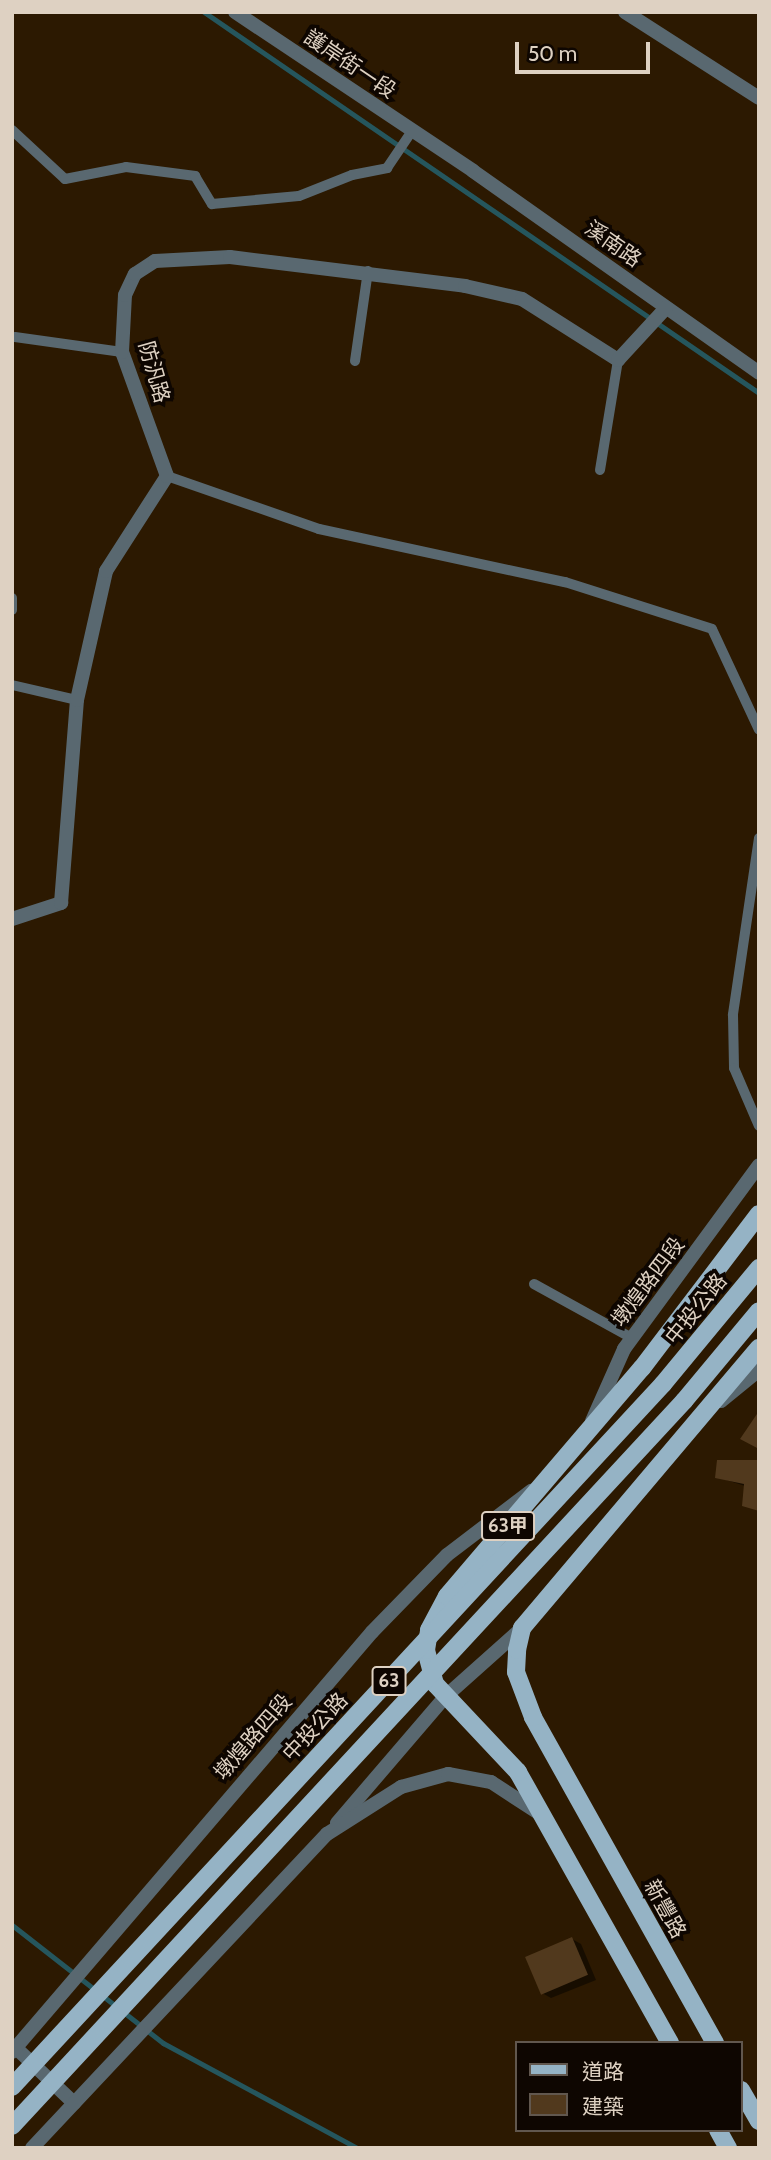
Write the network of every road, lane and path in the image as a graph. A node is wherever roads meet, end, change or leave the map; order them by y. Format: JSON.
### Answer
{"nodes":[{"id":1,"x":235,"y":12,"type":"edge"},
{"id":2,"x":625,"y":12,"type":"edge"},
{"id":3,"x":759,"y":98,"type":"edge"},
{"id":4,"x":12,"y":130,"type":"edge"},
{"id":5,"x":412,"y":131,"type":"junction"},
{"id":6,"x":442,"y":150,"type":"joint"},
{"id":7,"x":368,"y":271,"type":"junction"},
{"id":8,"x":666,"y":308,"type":"junction"},
{"id":9,"x":15,"y":337,"type":"dead end"},
{"id":10,"x":122,"y":352,"type":"junction"},
{"id":11,"x":618,"y":360,"type":"junction"},
{"id":12,"x":355,"y":361,"type":"dead end"},
{"id":13,"x":759,"y":373,"type":"edge"},
{"id":14,"x":600,"y":470,"type":"dead end"},
{"id":15,"x":167,"y":476,"type":"junction"},
{"id":16,"x":12,"y":598,"type":"edge"},
{"id":17,"x":12,"y":610,"type":"edge"},
{"id":18,"x":12,"y":685,"type":"edge"},
{"id":19,"x":77,"y":700,"type":"junction"},
{"id":20,"x":759,"y":730,"type":"edge"},
{"id":21,"x":759,"y":838,"type":"edge"},
{"id":22,"x":12,"y":919,"type":"edge"},
{"id":23,"x":759,"y":1126,"type":"edge"},
{"id":24,"x":759,"y":1165,"type":"edge"},
{"id":25,"x":759,"y":1214,"type":"edge"},
{"id":26,"x":759,"y":1268,"type":"edge"},
{"id":27,"x":534,"y":1284,"type":"dead end"},
{"id":28,"x":759,"y":1311,"type":"edge"},
{"id":29,"x":632,"y":1338,"type":"junction"},
{"id":30,"x":759,"y":1348,"type":"edge"},
{"id":31,"x":759,"y":1370,"type":"edge"},
{"id":32,"x":702,"y":1418,"type":"junction"},
{"id":33,"x":586,"y":1434,"type":"junction"},
{"id":34,"x":551,"y":1475,"type":"junction"},
{"id":35,"x":522,"y":1628,"type":"junction"},
{"id":36,"x":446,"y":1696,"type":"junction"},
{"id":37,"x":544,"y":1817,"type":"junction"},
{"id":38,"x":327,"y":1834,"type":"junction"},
{"id":39,"x":669,"y":2041,"type":"edge"},
{"id":40,"x":714,"y":2041,"type":"edge"},
{"id":41,"x":14,"y":2050,"type":"edge"},
{"id":42,"x":12,"y":2087,"type":"edge"},
{"id":43,"x":743,"y":2093,"type":"edge"},
{"id":44,"x":74,"y":2103,"type":"junction"},
{"id":45,"x":759,"y":2121,"type":"edge"},
{"id":46,"x":12,"y":2126,"type":"edge"},
{"id":47,"x":719,"y":2132,"type":"edge"},
{"id":48,"x":32,"y":2148,"type":"edge"},
{"id":49,"x":728,"y":2148,"type":"edge"}],
"edges":[{"from":1,"to":5,"type":"street","name":"護岸街一段"},
{"from":2,"to":3,"type":"street"},
{"from":4,"to":5,"type":"lane"},
{"from":5,"to":6,"type":"street","name":"護岸街一段"},
{"from":6,"to":8,"type":"street","name":"溪南路"},
{"from":7,"to":10,"type":"street","name":"防汎路"},
{"from":7,"to":11,"type":"street","name":"防汎路"},
{"from":7,"to":12,"type":"lane"},
{"from":8,"to":11,"type":"street"},
{"from":8,"to":13,"type":"street","name":"溪南路"},
{"from":9,"to":10,"type":"lane"},
{"from":10,"to":15,"type":"street","name":"防汎路"},
{"from":11,"to":14,"type":"lane"},
{"from":15,"to":19,"type":"street"},
{"from":15,"to":20,"type":"lane"},
{"from":16,"to":17,"type":"lane"},
{"from":18,"to":19,"type":"lane"},
{"from":19,"to":22,"type":"street"},
{"from":21,"to":23,"type":"lane"},
{"from":24,"to":29,"type":"street","name":"墩煌路四段"},
{"from":25,"to":33,"type":"main road","number":"63甲"},
{"from":26,"to":42,"type":"main road","name":"中投公路","number":"63","bridge":true},
{"from":27,"to":29,"type":"lane"},
{"from":28,"to":46,"type":"main road","number":"63","bridge":true},
{"from":29,"to":33,"type":"street","name":"墩煌路四段"},
{"from":30,"to":32,"type":"main road"},
{"from":31,"to":32,"type":"street"},
{"from":32,"to":35,"type":"main road"},
{"from":33,"to":34,"type":"main road","number":"63甲"},
{"from":34,"to":36,"type":"main road","number":"63甲"},
{"from":34,"to":41,"type":"street","name":"墩煌路四段"},
{"from":35,"to":36,"type":"street"},
{"from":35,"to":40,"type":"main road","name":"新豐路"},
{"from":36,"to":37,"type":"main road","number":"63甲"},
{"from":36,"to":38,"type":"street"},
{"from":37,"to":38,"type":"street"},
{"from":37,"to":39,"type":"main road","number":"63甲"},
{"from":38,"to":44,"type":"street"},
{"from":41,"to":44,"type":"street"},
{"from":43,"to":45,"type":"main road"},
{"from":44,"to":48,"type":"street"},
{"from":47,"to":49,"type":"main road"}]}
